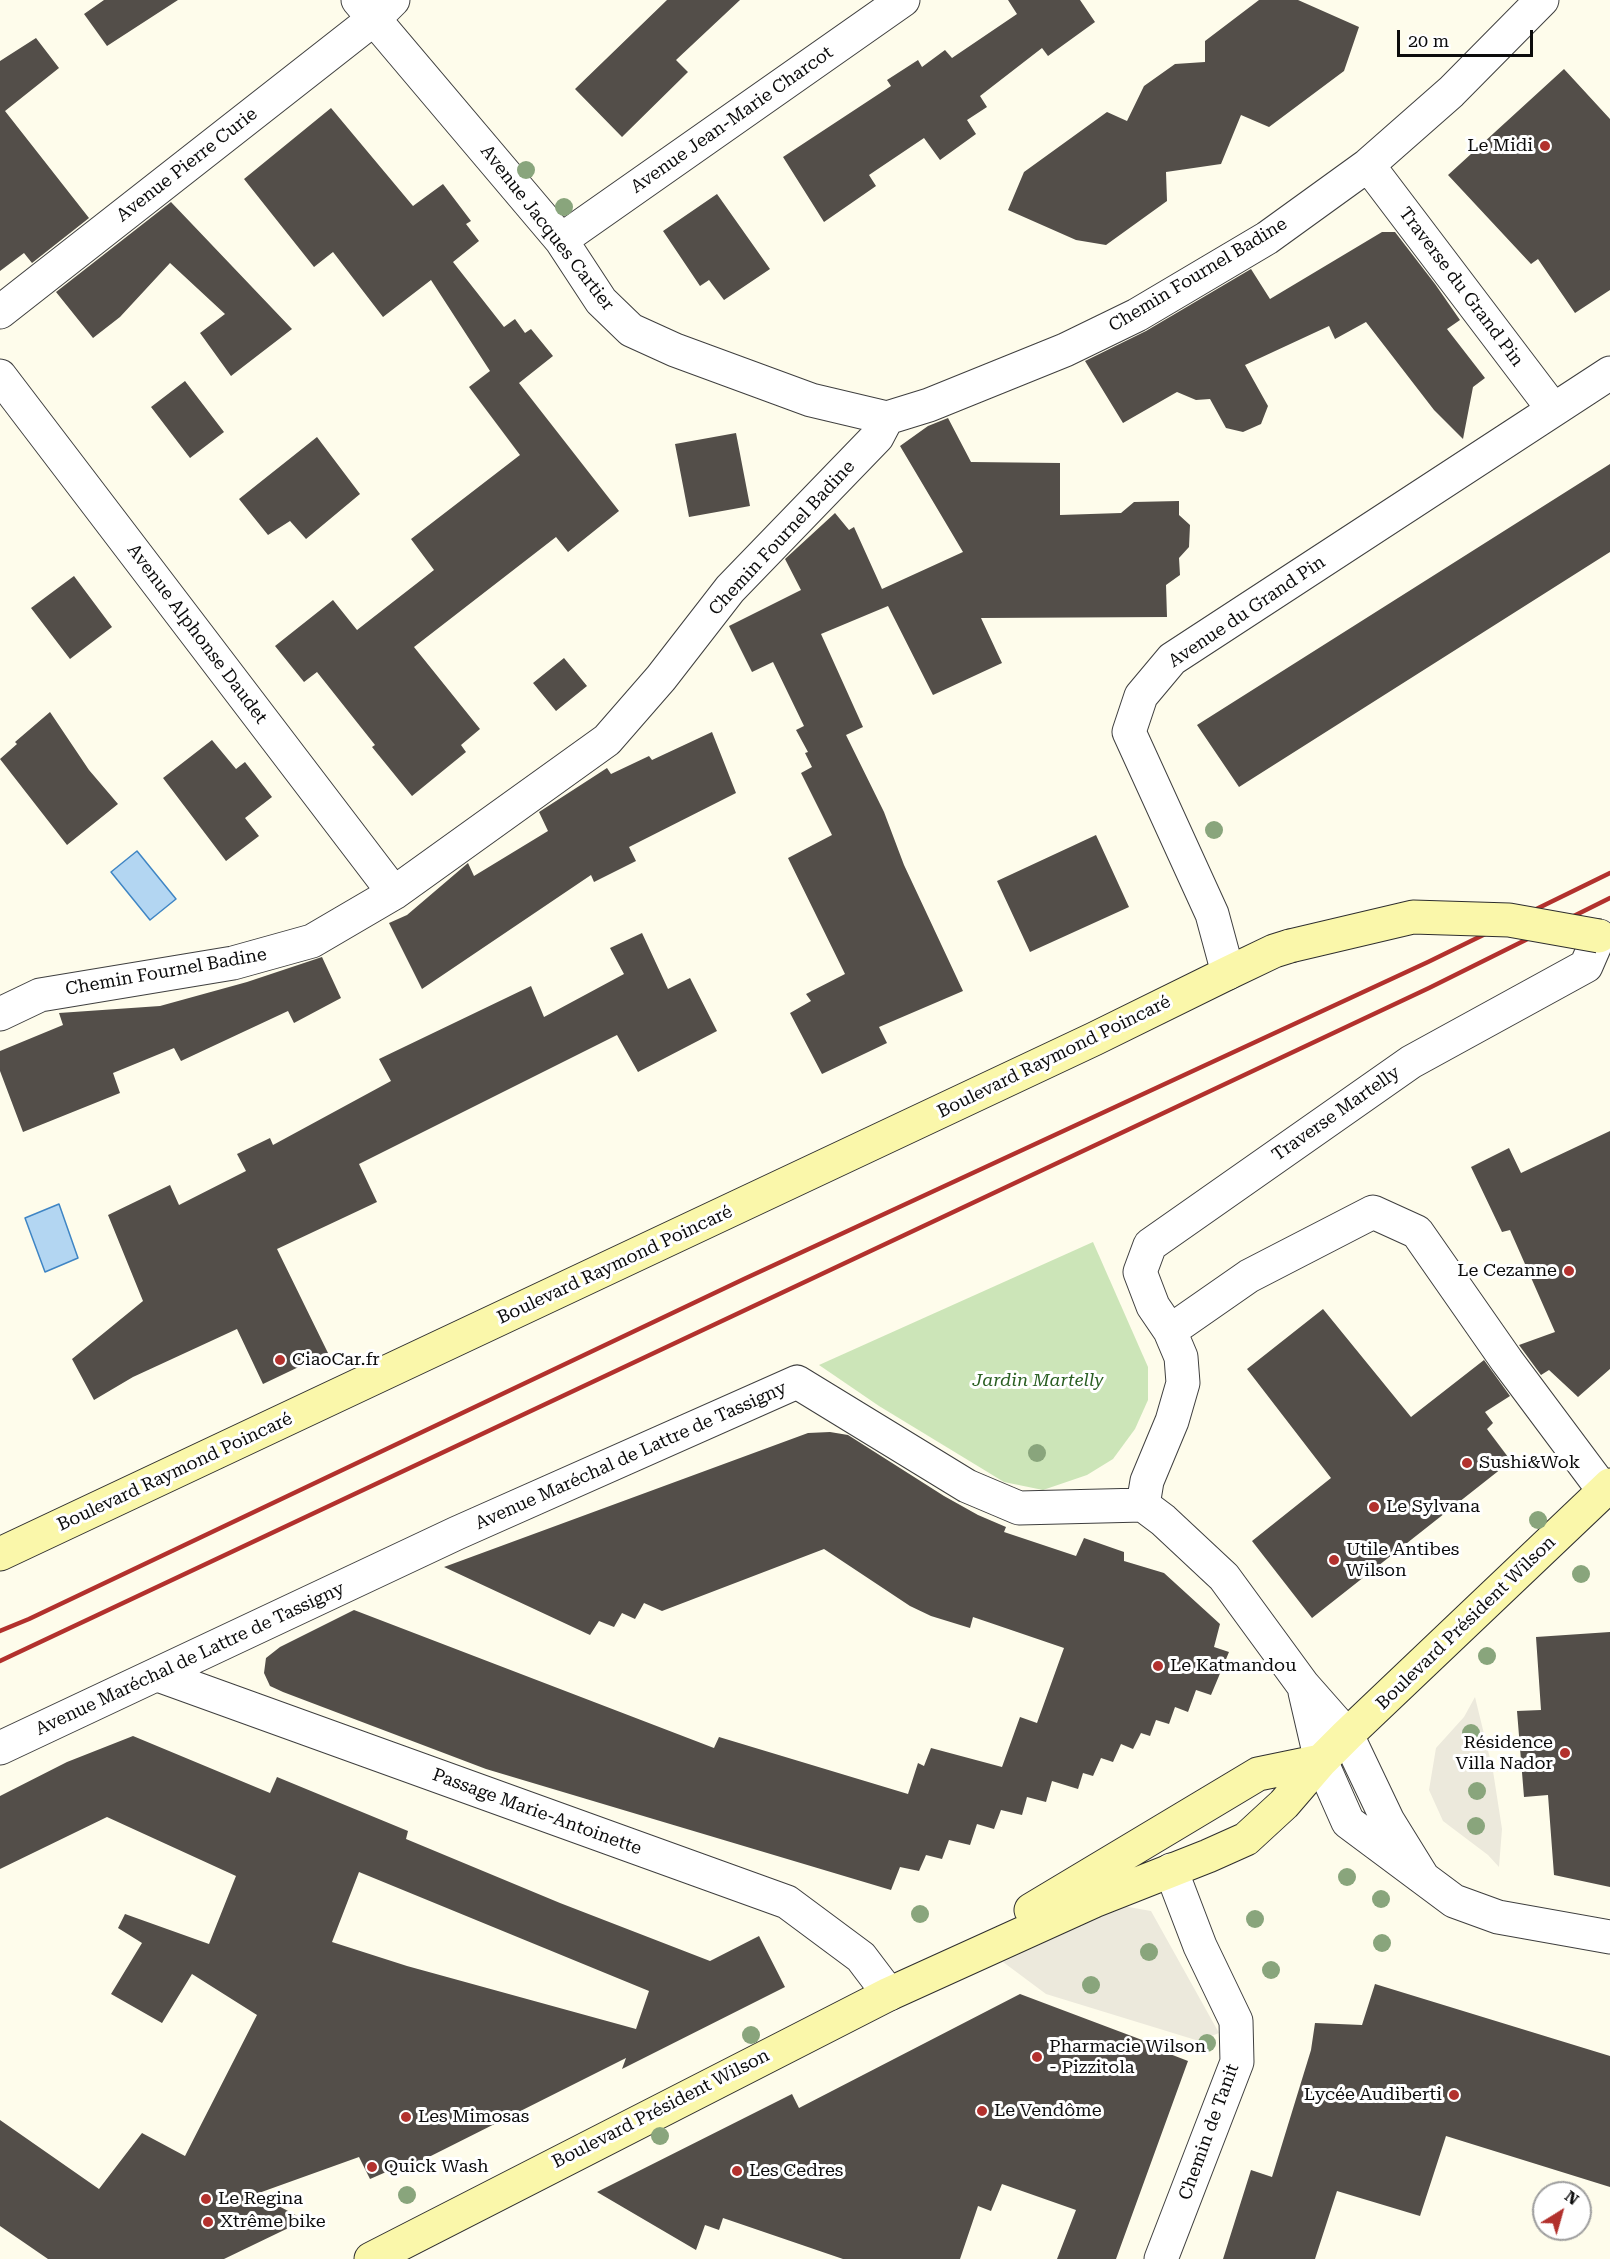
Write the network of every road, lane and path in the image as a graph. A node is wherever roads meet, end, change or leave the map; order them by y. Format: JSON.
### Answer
{"nodes":[{"id":1,"x":903,"y":0,"type":"edge"},
{"id":2,"x":1542,"y":0,"type":"edge"},
{"id":3,"x":375,"y":6,"type":"edge"},
{"id":4,"x":1368,"y":165,"type":"junction"},
{"id":5,"x":561,"y":240,"type":"junction"},
{"id":6,"x":0,"y":312,"type":"edge"},
{"id":7,"x":1610,"y":373,"type":"edge"},
{"id":8,"x":0,"y":376,"type":"edge"},
{"id":9,"x":1552,"y":409,"type":"junction"},
{"id":10,"x":887,"y":418,"type":"junction"},
{"id":11,"x":394,"y":893,"type":"junction"},
{"id":12,"x":1605,"y":935,"type":"edge"},
{"id":13,"x":1228,"y":973,"type":"junction"},
{"id":14,"x":0,"y":1014,"type":"edge"},
{"id":15,"x":1170,"y":1331,"type":"junction"},
{"id":16,"x":1607,"y":1488,"type":"edge"},
{"id":17,"x":1143,"y":1505,"type":"junction"},
{"id":18,"x":0,"y":1554,"type":"edge"},
{"id":19,"x":158,"y":1675,"type":"junction"},
{"id":20,"x":1303,"y":1685,"type":"junction"},
{"id":21,"x":1347,"y":1735,"type":"junction"},
{"id":22,"x":0,"y":1748,"type":"edge"},
{"id":23,"x":1321,"y":1761,"type":"junction"},
{"id":24,"x":1194,"y":1814,"type":"junction"},
{"id":25,"x":1171,"y":1870,"type":"junction"},
{"id":26,"x":1422,"y":1876,"type":"junction"},
{"id":27,"x":1610,"y":1937,"type":"edge"},
{"id":28,"x":954,"y":1965,"type":"junction"},
{"id":29,"x":889,"y":1994,"type":"junction"},
{"id":30,"x":371,"y":2259,"type":"edge"},
{"id":31,"x":1161,"y":2259,"type":"edge"}],
"edges":[{"from":1,"to":5,"type":"street","name":"Avenue Jean-Marie Charcot"},
{"from":2,"to":4,"type":"street","name":"Chemin Fournel Badine"},
{"from":3,"to":5,"type":"street","name":"Avenue Jacques Cartier"},
{"from":3,"to":6,"type":"street","name":"Avenue Pierre Curie"},
{"from":4,"to":9,"type":"street","name":"Traverse du Grand Pin"},
{"from":4,"to":10,"type":"street","name":"Chemin Fournel Badine"},
{"from":5,"to":10,"type":"street","name":"Avenue Jacques Cartier"},
{"from":7,"to":9,"type":"street","name":"Avenue du Grand Pin"},
{"from":8,"to":11,"type":"street","name":"Avenue Alphonse Daudet"},
{"from":9,"to":13,"type":"street","name":"Avenue du Grand Pin"},
{"from":10,"to":11,"type":"street","name":"Chemin Fournel Badine"},
{"from":11,"to":14,"type":"street","name":"Chemin Fournel Badine"},
{"from":12,"to":13,"type":"main road","name":"Boulevard Raymond Poincaré","bridge":true},
{"from":12,"to":15,"type":"street","name":"Traverse Martelly"},
{"from":13,"to":18,"type":"main road","name":"Boulevard Raymond Poincaré"},
{"from":15,"to":16,"type":"street"},
{"from":15,"to":17,"type":"street","name":"Traverse Martelly"},
{"from":16,"to":21,"type":"main road","name":"Boulevard Président Wilson"},
{"from":17,"to":19,"type":"street","name":"Avenue Maréchal de Lattre de Tassigny"},
{"from":17,"to":20,"type":"street"},
{"from":19,"to":22,"type":"street","name":"Avenue Maréchal de Lattre de Tassigny"},
{"from":19,"to":29,"type":"street","name":"Passage Marie-Antoinette"},
{"from":20,"to":21,"type":"street"},
{"from":20,"to":23,"type":"street"},
{"from":21,"to":23,"type":"main road","name":"Boulevard Président Wilson"},
{"from":21,"to":26,"type":"street"},
{"from":23,"to":24,"type":"main road","name":"Boulevard Président Wilson"},
{"from":23,"to":25,"type":"main road","name":"Boulevard Président Wilson"},
{"from":23,"to":26,"type":"street"},
{"from":24,"to":25,"type":"main road","name":"Boulevard Président Wilson"},
{"from":24,"to":28,"type":"main road","name":"Boulevard Président Wilson"},
{"from":25,"to":28,"type":"main road","name":"Boulevard Président Wilson"},
{"from":25,"to":31,"type":"street","name":"Chemin de Tanit"},
{"from":26,"to":27,"type":"street"},
{"from":28,"to":29,"type":"main road","name":"Boulevard Président Wilson"},
{"from":29,"to":30,"type":"main road","name":"Boulevard Président Wilson"}]}
